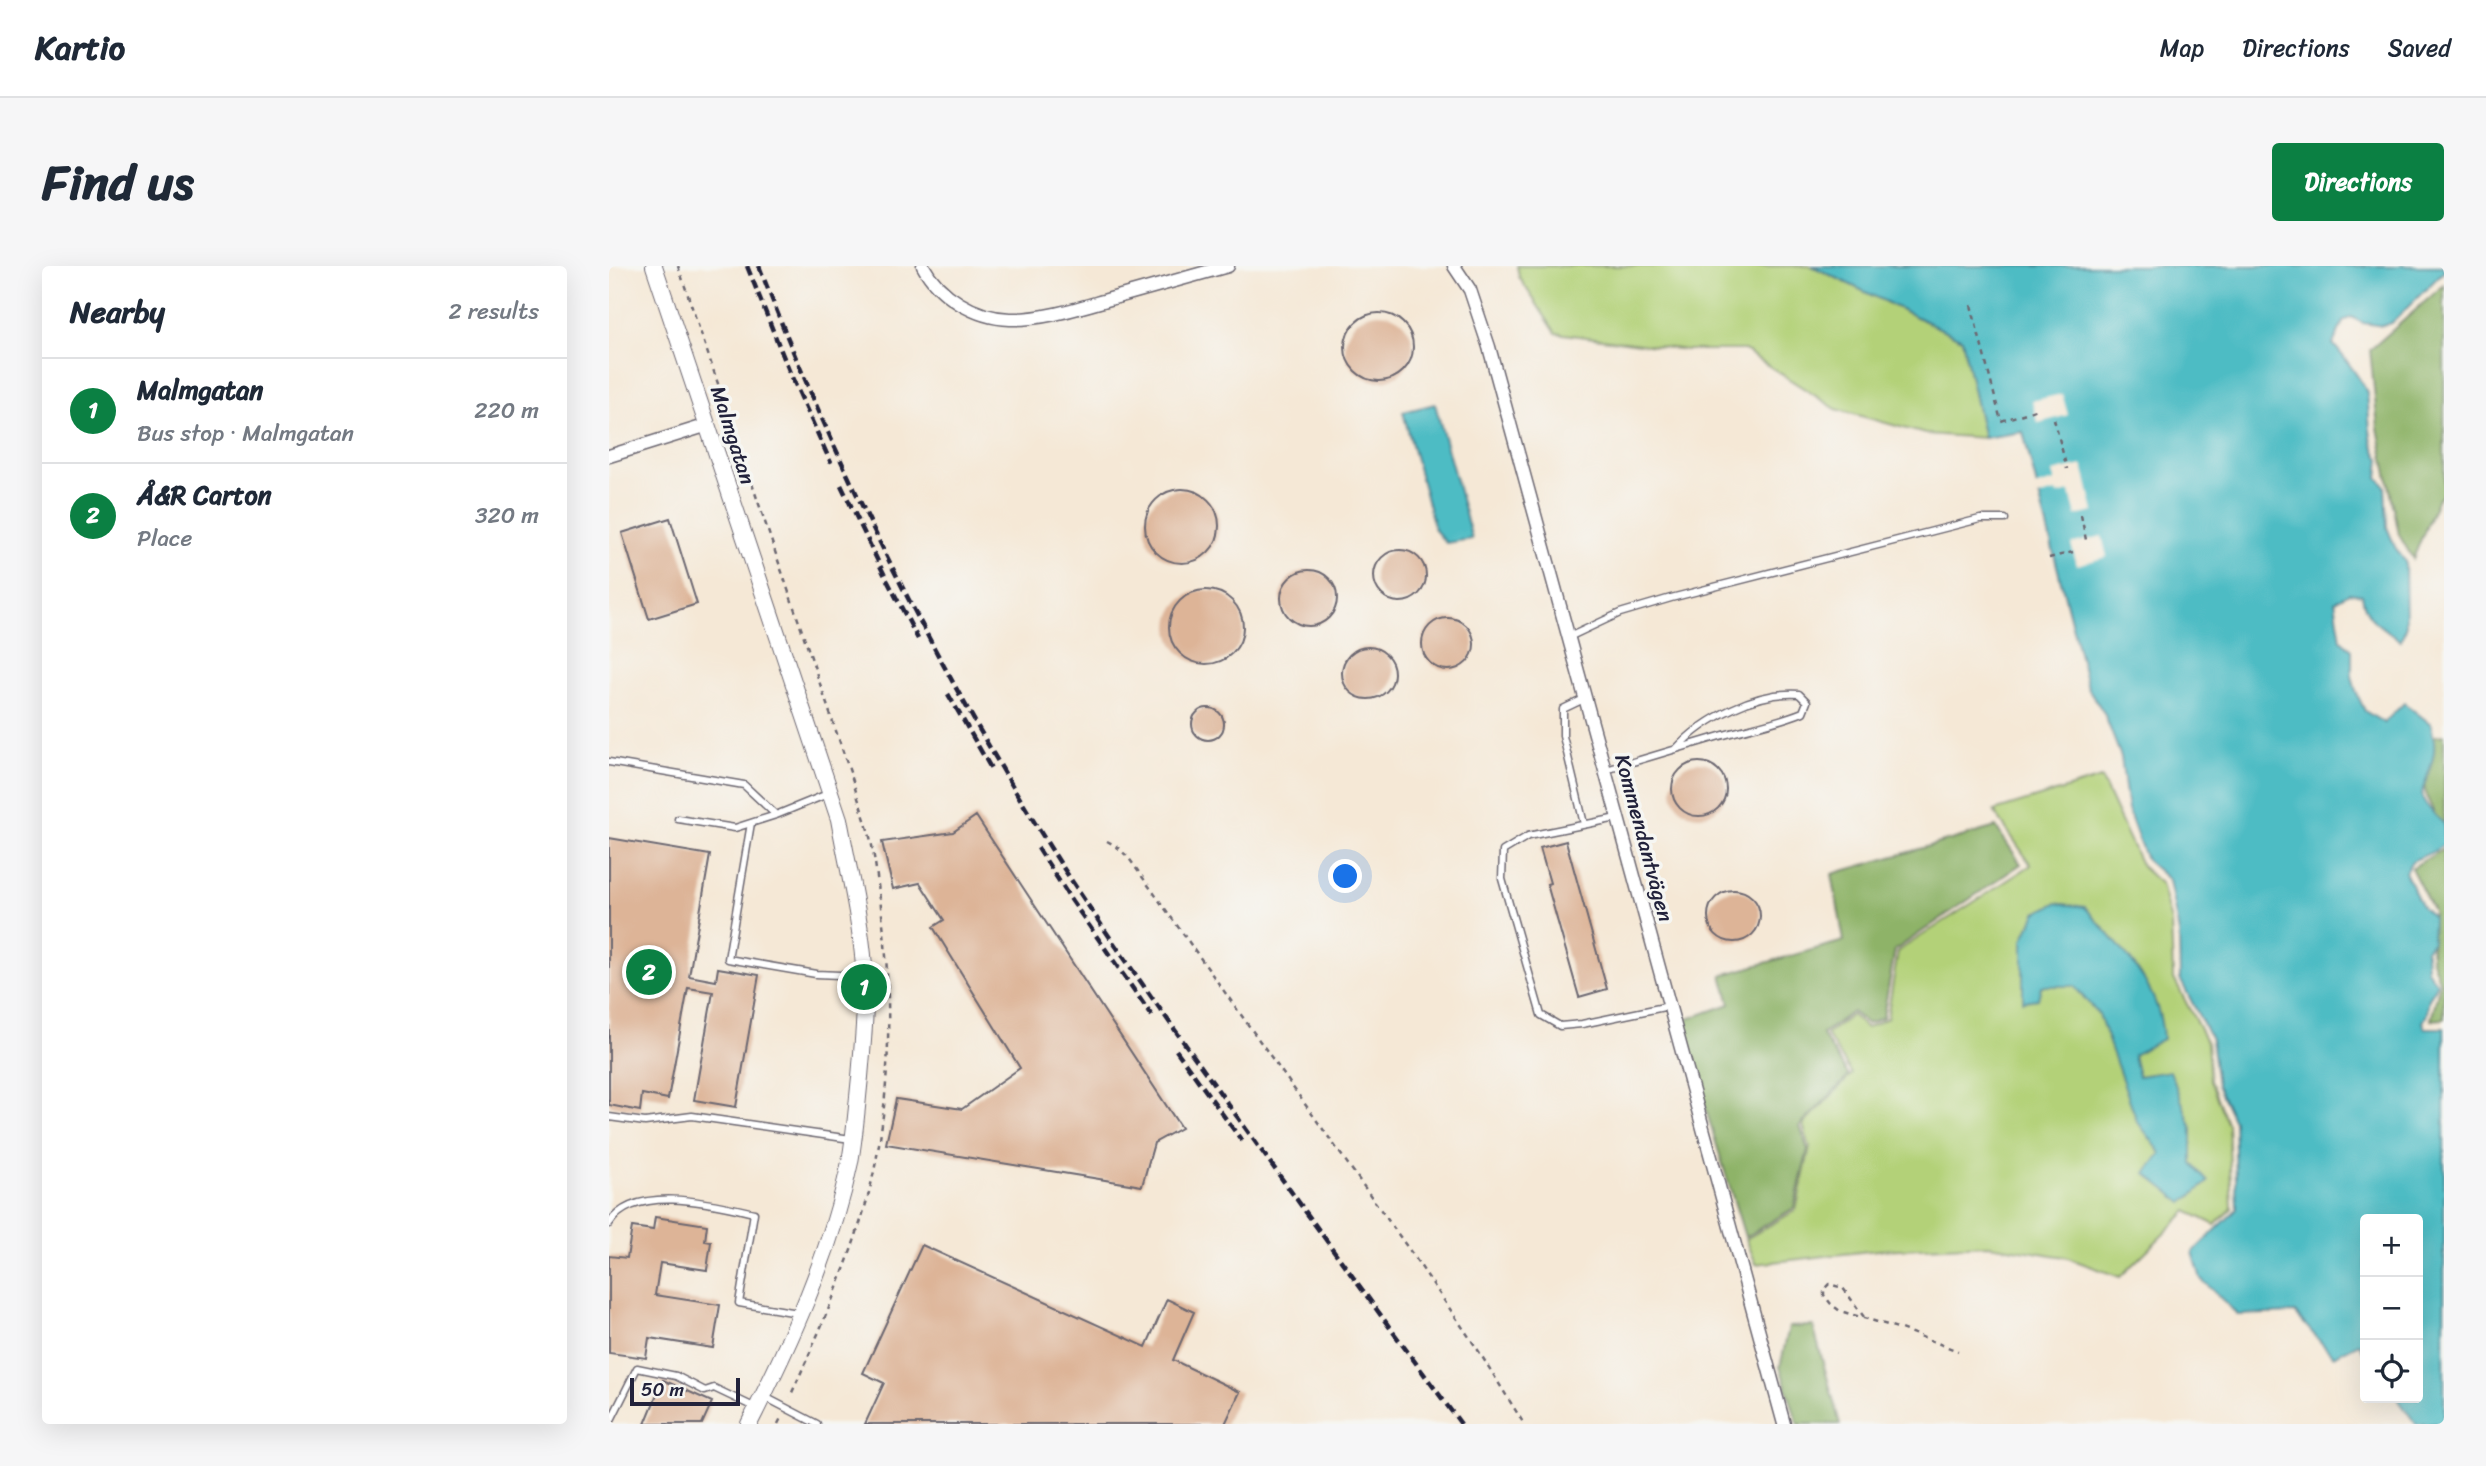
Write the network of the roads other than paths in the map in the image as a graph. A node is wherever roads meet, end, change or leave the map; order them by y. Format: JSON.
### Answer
{"nodes":[{"id":1,"x":655,"y":266,"type":"edge"},
{"id":2,"x":923,"y":266,"type":"edge"},
{"id":3,"x":1228,"y":266,"type":"edge"},
{"id":4,"x":1454,"y":266,"type":"edge"},
{"id":5,"x":708,"y":425,"type":"junction"},
{"id":6,"x":609,"y":456,"type":"edge"},
{"id":7,"x":2005,"y":519,"type":"dead end"},
{"id":8,"x":1569,"y":637,"type":"junction"},
{"id":9,"x":1586,"y":698,"type":"junction"},
{"id":10,"x":1676,"y":749,"type":"junction"},
{"id":11,"x":609,"y":762,"type":"edge"},
{"id":12,"x":1606,"y":770,"type":"junction"},
{"id":13,"x":830,"y":792,"type":"junction"},
{"id":14,"x":776,"y":815,"type":"junction"},
{"id":15,"x":1619,"y":818,"type":"junction"},
{"id":16,"x":678,"y":819,"type":"dead end"},
{"id":17,"x":751,"y":823,"type":"junction"},
{"id":18,"x":1584,"y":824,"type":"junction"},
{"id":19,"x":865,"y":976,"type":"junction"},
{"id":20,"x":1669,"y":1006,"type":"junction"},
{"id":21,"x":609,"y":1117,"type":"edge"},
{"id":22,"x":853,"y":1139,"type":"junction"},
{"id":23,"x":609,"y":1224,"type":"edge"},
{"id":24,"x":800,"y":1314,"type":"junction"},
{"id":25,"x":760,"y":1402,"type":"junction"},
{"id":26,"x":609,"y":1424,"type":"edge"},
{"id":27,"x":749,"y":1424,"type":"edge"},
{"id":28,"x":817,"y":1424,"type":"edge"},
{"id":29,"x":1784,"y":1424,"type":"edge"}],
"edges":[{"from":1,"to":5,"type":"street","name":"Malmgatan"},
{"from":2,"to":3,"type":"street"},
{"from":4,"to":8,"type":"street","name":"Kommendantvägen"},
{"from":5,"to":6,"type":"street"},
{"from":5,"to":13,"type":"street","name":"Malmgatan"},
{"from":7,"to":8,"type":"lane"},
{"from":8,"to":9,"type":"street","name":"Kommendantvägen"},
{"from":9,"to":12,"type":"street","name":"Kommendantvägen"},
{"from":9,"to":18,"type":"lane"},
{"from":10,"to":10,"type":"lane"},
{"from":10,"to":12,"type":"lane"},
{"from":11,"to":14,"type":"lane"},
{"from":12,"to":15,"type":"street","name":"Kommendantvägen"},
{"from":13,"to":14,"type":"lane"},
{"from":13,"to":19,"type":"street","name":"Malmgatan"},
{"from":14,"to":17,"type":"lane"},
{"from":15,"to":18,"type":"lane"},
{"from":15,"to":20,"type":"street","name":"Kommendantvägen"},
{"from":16,"to":17,"type":"lane"},
{"from":17,"to":19,"type":"lane"},
{"from":18,"to":20,"type":"lane"},
{"from":19,"to":22,"type":"street","name":"Malmgatan"},
{"from":20,"to":29,"type":"street","name":"Kommendantvägen"},
{"from":21,"to":22,"type":"lane"},
{"from":22,"to":24,"type":"street","name":"Malmgatan"},
{"from":23,"to":24,"type":"lane"},
{"from":24,"to":25,"type":"street","name":"Malmgatan"},
{"from":25,"to":26,"type":"lane"},
{"from":25,"to":27,"type":"street","name":"Malmgatan"},
{"from":25,"to":28,"type":"lane"}]}
